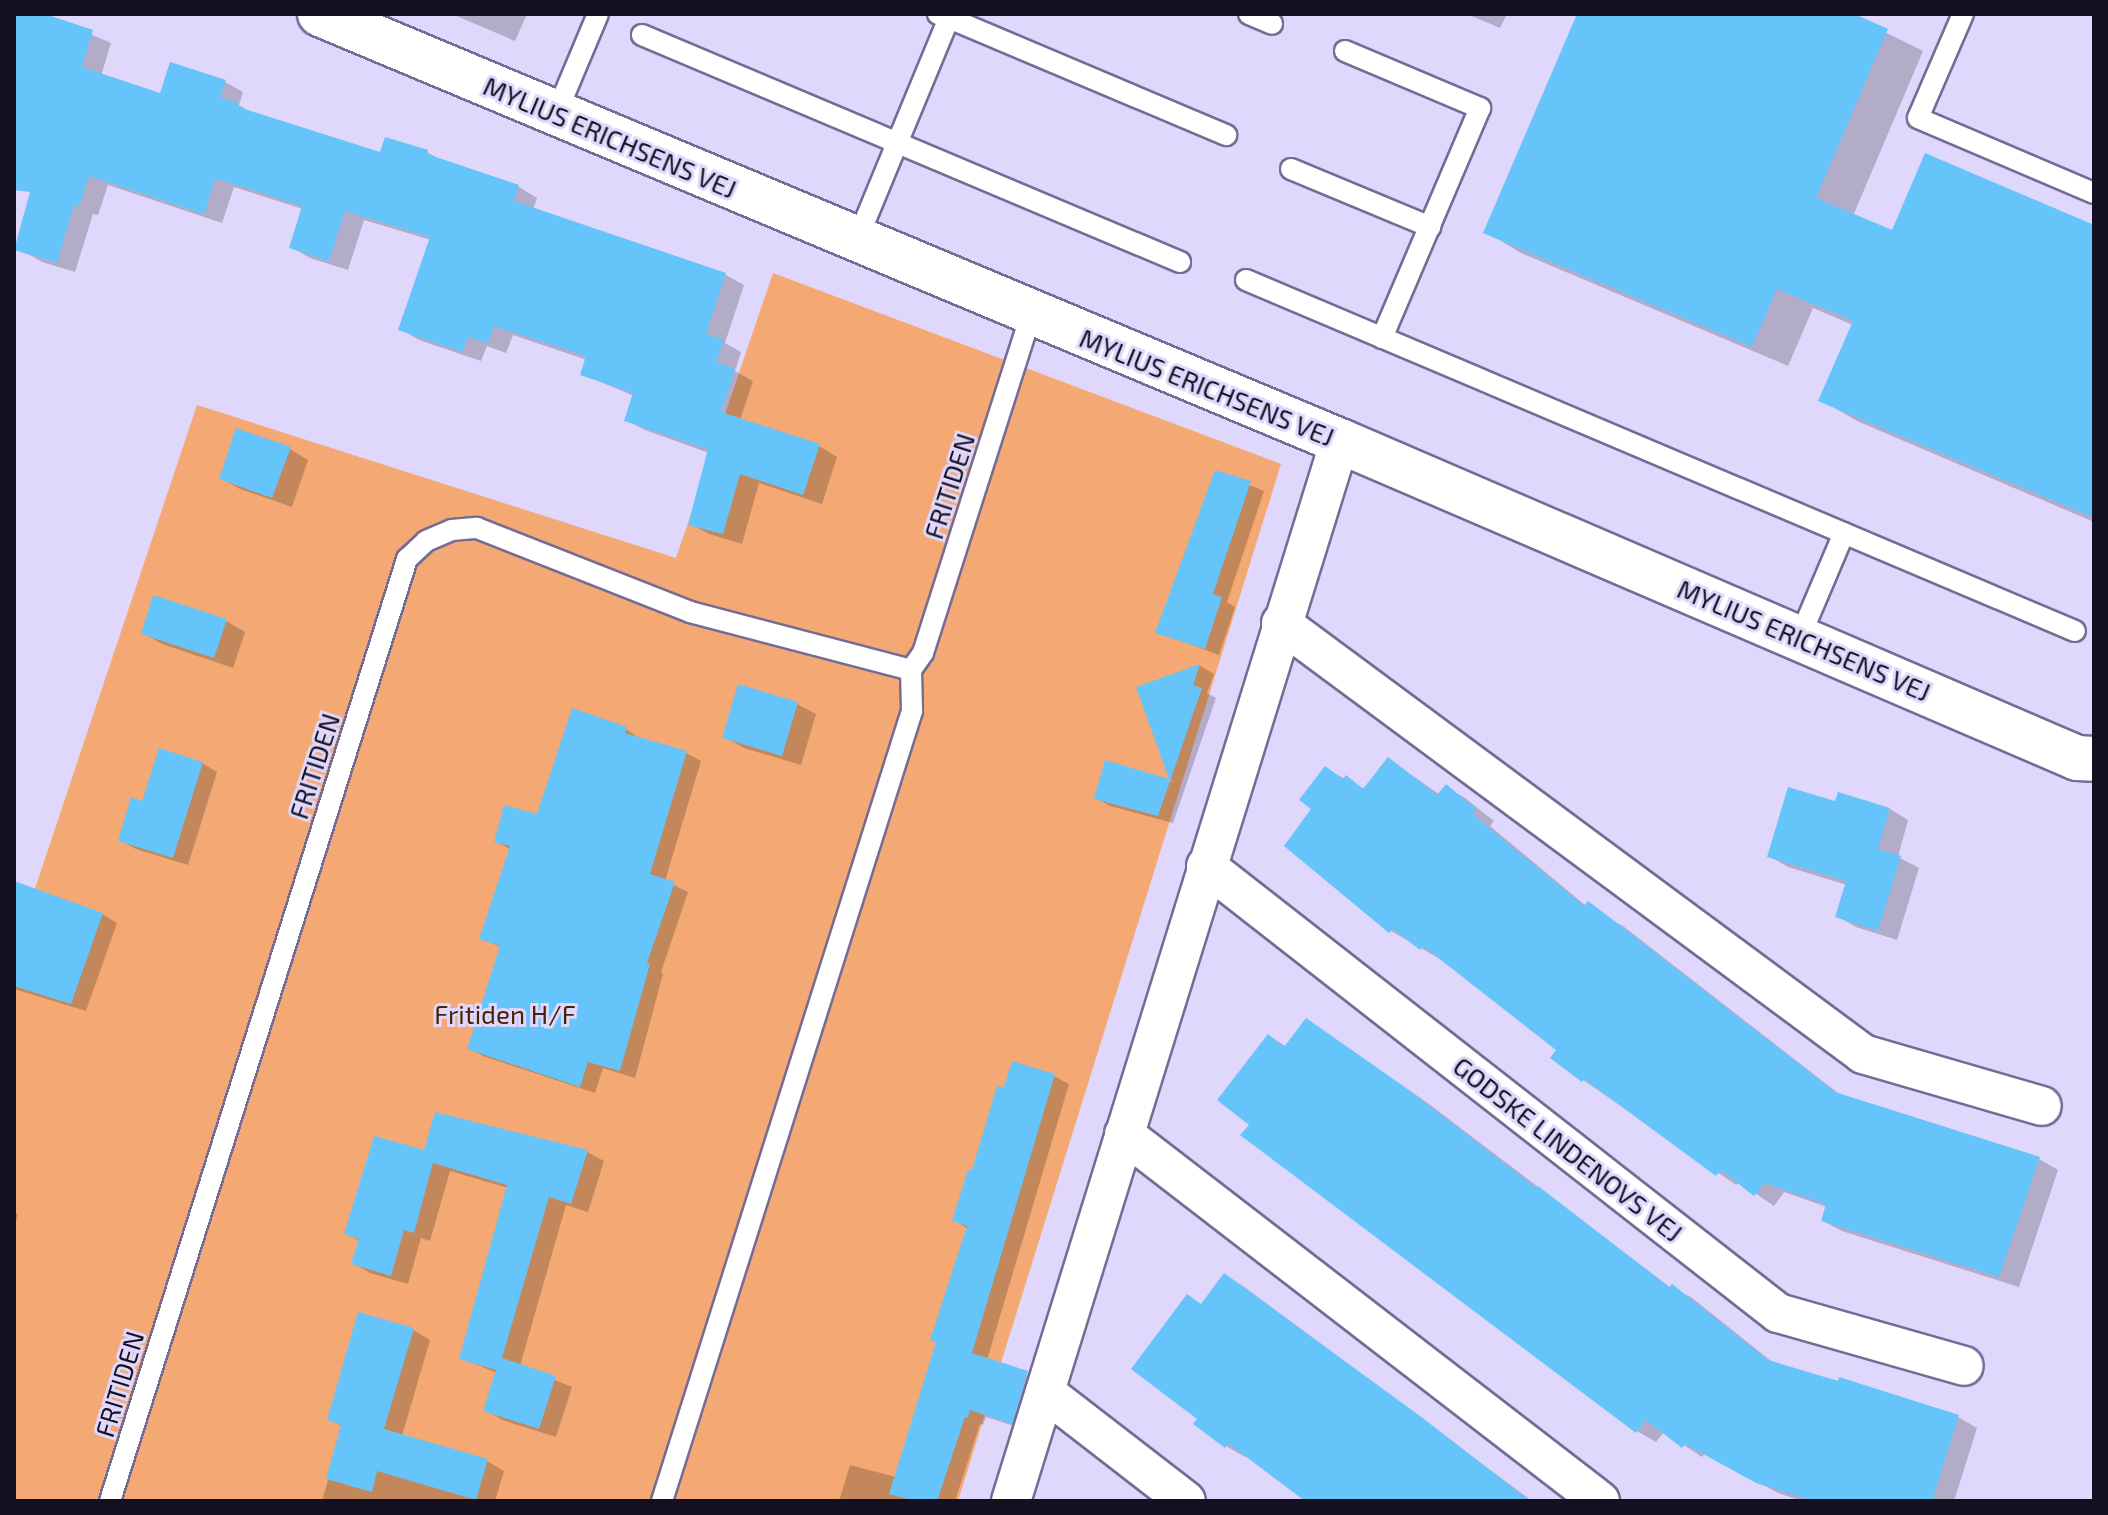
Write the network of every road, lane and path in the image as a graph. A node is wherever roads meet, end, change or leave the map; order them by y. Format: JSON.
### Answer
{"nodes":[{"id":1,"x":320,"y":14,"type":"edge"},
{"id":2,"x":598,"y":14,"type":"edge"},
{"id":3,"x":1249,"y":14,"type":"edge"},
{"id":4,"x":1963,"y":14,"type":"edge"},
{"id":5,"x":946,"y":15,"type":"edge"},
{"id":6,"x":1272,"y":24,"type":"dead end"},
{"id":7,"x":642,"y":35,"type":"dead end"},
{"id":8,"x":1345,"y":51,"type":"dead end"},
{"id":9,"x":556,"y":114,"type":"junction"},
{"id":10,"x":1226,"y":135,"type":"dead end"},
{"id":11,"x":897,"y":142,"type":"junction"},
{"id":12,"x":1291,"y":169,"type":"dead end"},
{"id":13,"x":2094,"y":193,"type":"edge"},
{"id":14,"x":1430,"y":227,"type":"junction"},
{"id":15,"x":857,"y":240,"type":"junction"},
{"id":16,"x":1180,"y":262,"type":"dead end"},
{"id":17,"x":1246,"y":280,"type":"dead end"},
{"id":18,"x":1031,"y":314,"type":"junction"},
{"id":19,"x":1382,"y":338,"type":"junction"},
{"id":20,"x":1340,"y":441,"type":"junction"},
{"id":21,"x":1844,"y":533,"type":"junction"},
{"id":22,"x":1281,"y":623,"type":"junction"},
{"id":23,"x":2075,"y":631,"type":"dead end"},
{"id":24,"x":1799,"y":639,"type":"junction"},
{"id":25,"x":911,"y":670,"type":"junction"},
{"id":26,"x":2094,"y":759,"type":"edge"},
{"id":27,"x":1206,"y":866,"type":"junction"},
{"id":28,"x":2042,"y":1106,"type":"dead end"},
{"id":29,"x":1124,"y":1134,"type":"junction"},
{"id":30,"x":1964,"y":1366,"type":"dead end"},
{"id":31,"x":1045,"y":1392,"type":"junction"},
{"id":32,"x":110,"y":1501,"type":"edge"},
{"id":33,"x":662,"y":1501,"type":"edge"},
{"id":34,"x":1011,"y":1501,"type":"edge"},
{"id":35,"x":1186,"y":1501,"type":"edge"},
{"id":36,"x":1600,"y":1501,"type":"edge"}],
"edges":[{"from":1,"to":9,"type":"street","name":"MYLIUS ERICHSENS VEJ"},
{"from":2,"to":9,"type":"lane"},
{"from":3,"to":6,"type":"lane"},
{"from":4,"to":13,"type":"lane"},
{"from":5,"to":10,"type":"lane"},
{"from":5,"to":11,"type":"lane"},
{"from":7,"to":11,"type":"lane"},
{"from":8,"to":14,"type":"lane"},
{"from":9,"to":15,"type":"street","name":"MYLIUS ERICHSENS VEJ"},
{"from":11,"to":15,"type":"lane"},
{"from":11,"to":16,"type":"lane"},
{"from":12,"to":14,"type":"lane"},
{"from":14,"to":19,"type":"lane"},
{"from":15,"to":18,"type":"street","name":"MYLIUS ERICHSENS VEJ"},
{"from":17,"to":19,"type":"lane"},
{"from":18,"to":20,"type":"street","name":"MYLIUS ERICHSENS VEJ"},
{"from":18,"to":25,"type":"lane","name":"FRITIDEN"},
{"from":19,"to":21,"type":"lane"},
{"from":20,"to":22,"type":"street"},
{"from":20,"to":24,"type":"street","name":"MYLIUS ERICHSENS VEJ"},
{"from":21,"to":23,"type":"lane"},
{"from":21,"to":24,"type":"lane"},
{"from":22,"to":27,"type":"street"},
{"from":22,"to":28,"type":"street"},
{"from":24,"to":26,"type":"street","name":"MYLIUS ERICHSENS VEJ"},
{"from":25,"to":32,"type":"lane","name":"FRITIDEN"},
{"from":25,"to":33,"type":"lane","name":"FRITIDEN"},
{"from":27,"to":29,"type":"street"},
{"from":27,"to":30,"type":"street","name":"GODSKE LINDENOVS VEJ"},
{"from":29,"to":31,"type":"street"},
{"from":29,"to":36,"type":"street"},
{"from":31,"to":34,"type":"street"},
{"from":31,"to":35,"type":"street"}]}
